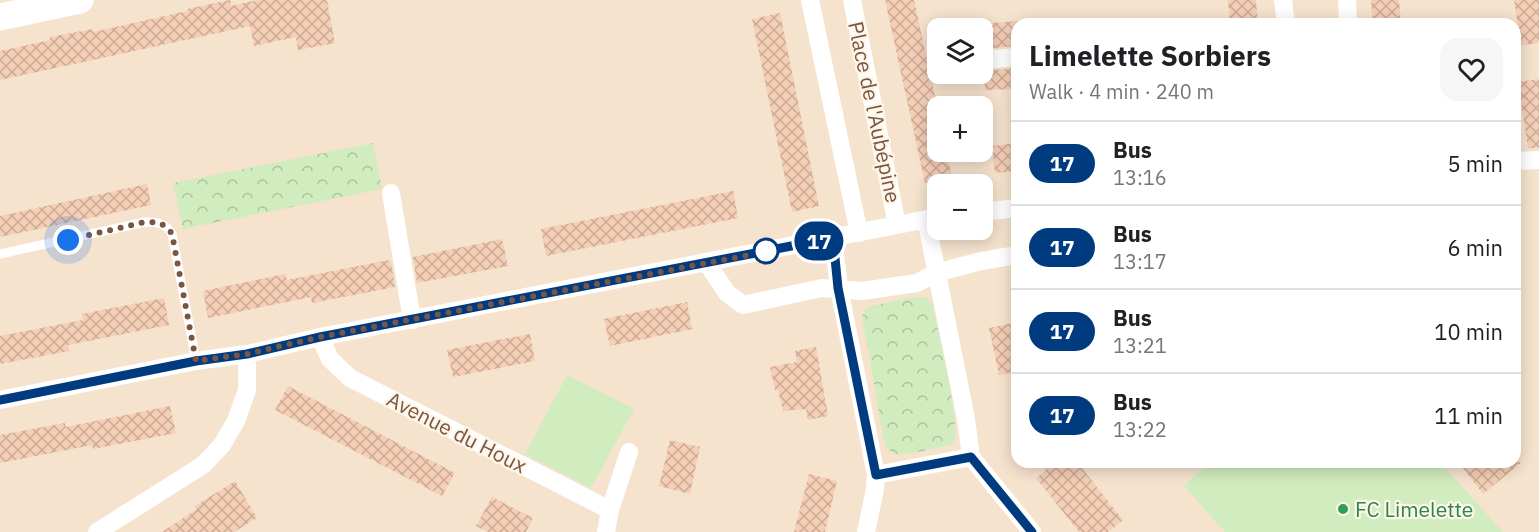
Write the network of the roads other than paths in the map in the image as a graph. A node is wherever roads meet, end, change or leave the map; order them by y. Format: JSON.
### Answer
{"nodes":[{"id":1,"x":80,"y":0,"type":"edge"},
{"id":2,"x":810,"y":0,"type":"edge"},
{"id":3,"x":852,"y":0,"type":"edge"},
{"id":4,"x":1283,"y":0,"type":"edge"},
{"id":5,"x":1347,"y":0,"type":"edge"},
{"id":6,"x":0,"y":17,"type":"edge"},
{"id":7,"x":1285,"y":18,"type":"edge"},
{"id":8,"x":1348,"y":18,"type":"edge"},
{"id":9,"x":1011,"y":58,"type":"edge"},
{"id":10,"x":993,"y":59,"type":"edge"},
{"id":11,"x":1539,"y":160,"type":"edge"},
{"id":12,"x":1521,"y":161,"type":"edge"},
{"id":13,"x":391,"y":193,"type":"dead end"},
{"id":14,"x":1011,"y":209,"type":"edge"},
{"id":15,"x":993,"y":211,"type":"edge"},
{"id":16,"x":927,"y":219,"type":"edge"},
{"id":17,"x":897,"y":225,"type":"junction"},
{"id":18,"x":859,"y":233,"type":"junction"},
{"id":19,"x":833,"y":238,"type":"junction"},
{"id":20,"x":934,"y":240,"type":"edge"},
{"id":21,"x":0,"y":254,"type":"edge"},
{"id":22,"x":1011,"y":256,"type":"edge"},
{"id":23,"x":707,"y":263,"type":"junction"},
{"id":24,"x":936,"y":273,"type":"junction"},
{"id":25,"x":838,"y":288,"type":"junction"},
{"id":26,"x":412,"y":320,"type":"junction"},
{"id":27,"x":320,"y":337,"type":"junction"},
{"id":28,"x":247,"y":354,"type":"junction"},
{"id":29,"x":196,"y":361,"type":"junction"},
{"id":30,"x":0,"y":400,"type":"edge"},
{"id":31,"x":629,"y":452,"type":"dead end"},
{"id":32,"x":971,"y":457,"type":"junction"},
{"id":33,"x":876,"y":475,"type":"junction"},
{"id":34,"x":610,"y":510,"type":"junction"},
{"id":35,"x":97,"y":532,"type":"edge"},
{"id":36,"x":606,"y":532,"type":"edge"},
{"id":37,"x":866,"y":532,"type":"edge"},
{"id":38,"x":1032,"y":532,"type":"edge"}],
"edges":[{"from":1,"to":6,"type":"street"},
{"from":2,"to":18,"type":"street","name":"Place de l'Aubépine"},
{"from":3,"to":17,"type":"street","name":"Place de l'Aubépine"},
{"from":4,"to":7,"type":"street"},
{"from":5,"to":8,"type":"street"},
{"from":9,"to":10,"type":"street"},
{"from":11,"to":12,"type":"street"},
{"from":13,"to":26,"type":"street"},
{"from":14,"to":15,"type":"street"},
{"from":16,"to":17,"type":"street"},
{"from":17,"to":18,"type":"street"},
{"from":18,"to":19,"type":"street"},
{"from":19,"to":23,"type":"street"},
{"from":19,"to":25,"type":"street"},
{"from":20,"to":24,"type":"street"},
{"from":21,"to":29,"type":"lane"},
{"from":22,"to":24,"type":"street"},
{"from":23,"to":25,"type":"street"},
{"from":23,"to":26,"type":"street"},
{"from":24,"to":25,"type":"street"},
{"from":24,"to":32,"type":"street"},
{"from":25,"to":33,"type":"street"},
{"from":26,"to":27,"type":"street"},
{"from":27,"to":28,"type":"street"},
{"from":27,"to":34,"type":"street","name":"Avenue du Houx"},
{"from":28,"to":29,"type":"street"},
{"from":28,"to":35,"type":"street"},
{"from":29,"to":30,"type":"street"},
{"from":31,"to":34,"type":"street"},
{"from":32,"to":33,"type":"street"},
{"from":32,"to":38,"type":"street"},
{"from":33,"to":37,"type":"street"},
{"from":34,"to":36,"type":"street"}]}
